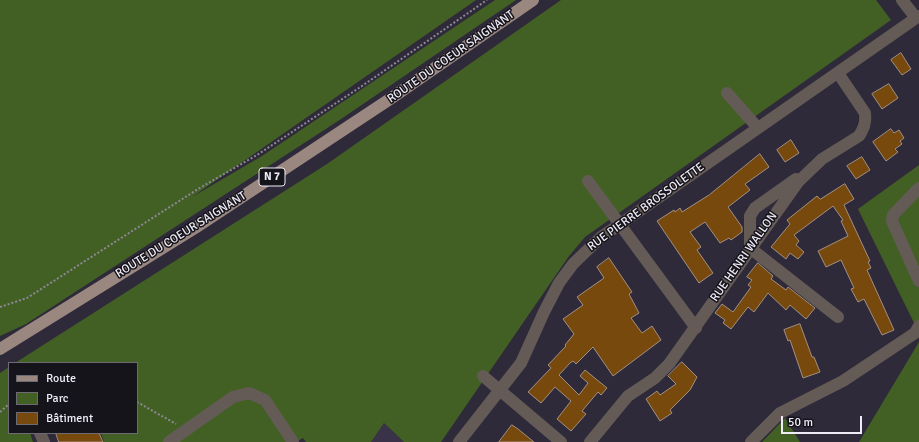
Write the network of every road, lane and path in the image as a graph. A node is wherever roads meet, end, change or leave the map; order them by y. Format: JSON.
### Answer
{"nodes":[{"id":1,"x":487,"y":0,"type":"edge"},
{"id":2,"x":533,"y":0,"type":"edge"},
{"id":3,"x":902,"y":0,"type":"edge"},
{"id":4,"x":918,"y":17,"type":"edge"},
{"id":5,"x":838,"y":73,"type":"junction"},
{"id":6,"x":728,"y":94,"type":"dead end"},
{"id":7,"x":758,"y":128,"type":"junction"},
{"id":8,"x":808,"y":170,"type":"junction"},
{"id":9,"x":588,"y":181,"type":"dead end"},
{"id":10,"x":919,"y":188,"type":"edge"},
{"id":11,"x":619,"y":225,"type":"junction"},
{"id":12,"x":750,"y":248,"type":"junction"},
{"id":13,"x":919,"y":281,"type":"edge"},
{"id":14,"x":0,"y":307,"type":"edge"},
{"id":15,"x":838,"y":316,"type":"dead end"},
{"id":16,"x":919,"y":326,"type":"edge"},
{"id":17,"x":696,"y":328,"type":"junction"},
{"id":18,"x":2,"y":347,"type":"edge"},
{"id":19,"x":483,"y":376,"type":"dead end"},
{"id":20,"x":500,"y":390,"type":"junction"},
{"id":21,"x":138,"y":403,"type":"edge"},
{"id":22,"x":8,"y":405,"type":"edge"},
{"id":23,"x":0,"y":412,"type":"edge"},
{"id":24,"x":187,"y":429,"type":"junction"},
{"id":25,"x":169,"y":442,"type":"edge"},
{"id":26,"x":293,"y":442,"type":"edge"},
{"id":27,"x":459,"y":442,"type":"edge"},
{"id":28,"x":561,"y":442,"type":"edge"},
{"id":29,"x":590,"y":442,"type":"edge"},
{"id":30,"x":751,"y":442,"type":"edge"}],
"edges":[{"from":1,"to":14,"type":"path"},
{"from":2,"to":18,"type":"main road","name":"ROUTE DU COEUR SAIGNANT","number":"N 7"},
{"from":3,"to":4,"type":"street"},
{"from":4,"to":5,"type":"street","name":"RUE PIERRE BROSSOLETTE"},
{"from":5,"to":7,"type":"street","name":"RUE PIERRE BROSSOLETTE"},
{"from":5,"to":8,"type":"street","name":"RUE HENRI WALLON"},
{"from":6,"to":7,"type":"street"},
{"from":7,"to":11,"type":"street","name":"RUE PIERRE BROSSOLETTE"},
{"from":8,"to":12,"type":"street","name":"RUE HENRI WALLON"},
{"from":8,"to":12,"type":"street"},
{"from":9,"to":11,"type":"street"},
{"from":10,"to":13,"type":"street"},
{"from":11,"to":17,"type":"street"},
{"from":11,"to":20,"type":"street","name":"RUE PIERRE BROSSOLETTE"},
{"from":12,"to":15,"type":"street"},
{"from":12,"to":17,"type":"street","name":"RUE HENRI WALLON"},
{"from":16,"to":30,"type":"street"},
{"from":17,"to":29,"type":"street","name":"RUE HENRI WALLON"},
{"from":19,"to":20,"type":"street"},
{"from":20,"to":27,"type":"street","name":"RUE PIERRE BROSSOLETTE"},
{"from":20,"to":28,"type":"street"},
{"from":21,"to":24,"type":"path"},
{"from":22,"to":23,"type":"path"},
{"from":24,"to":25,"type":"street"},
{"from":24,"to":26,"type":"street"}]}
